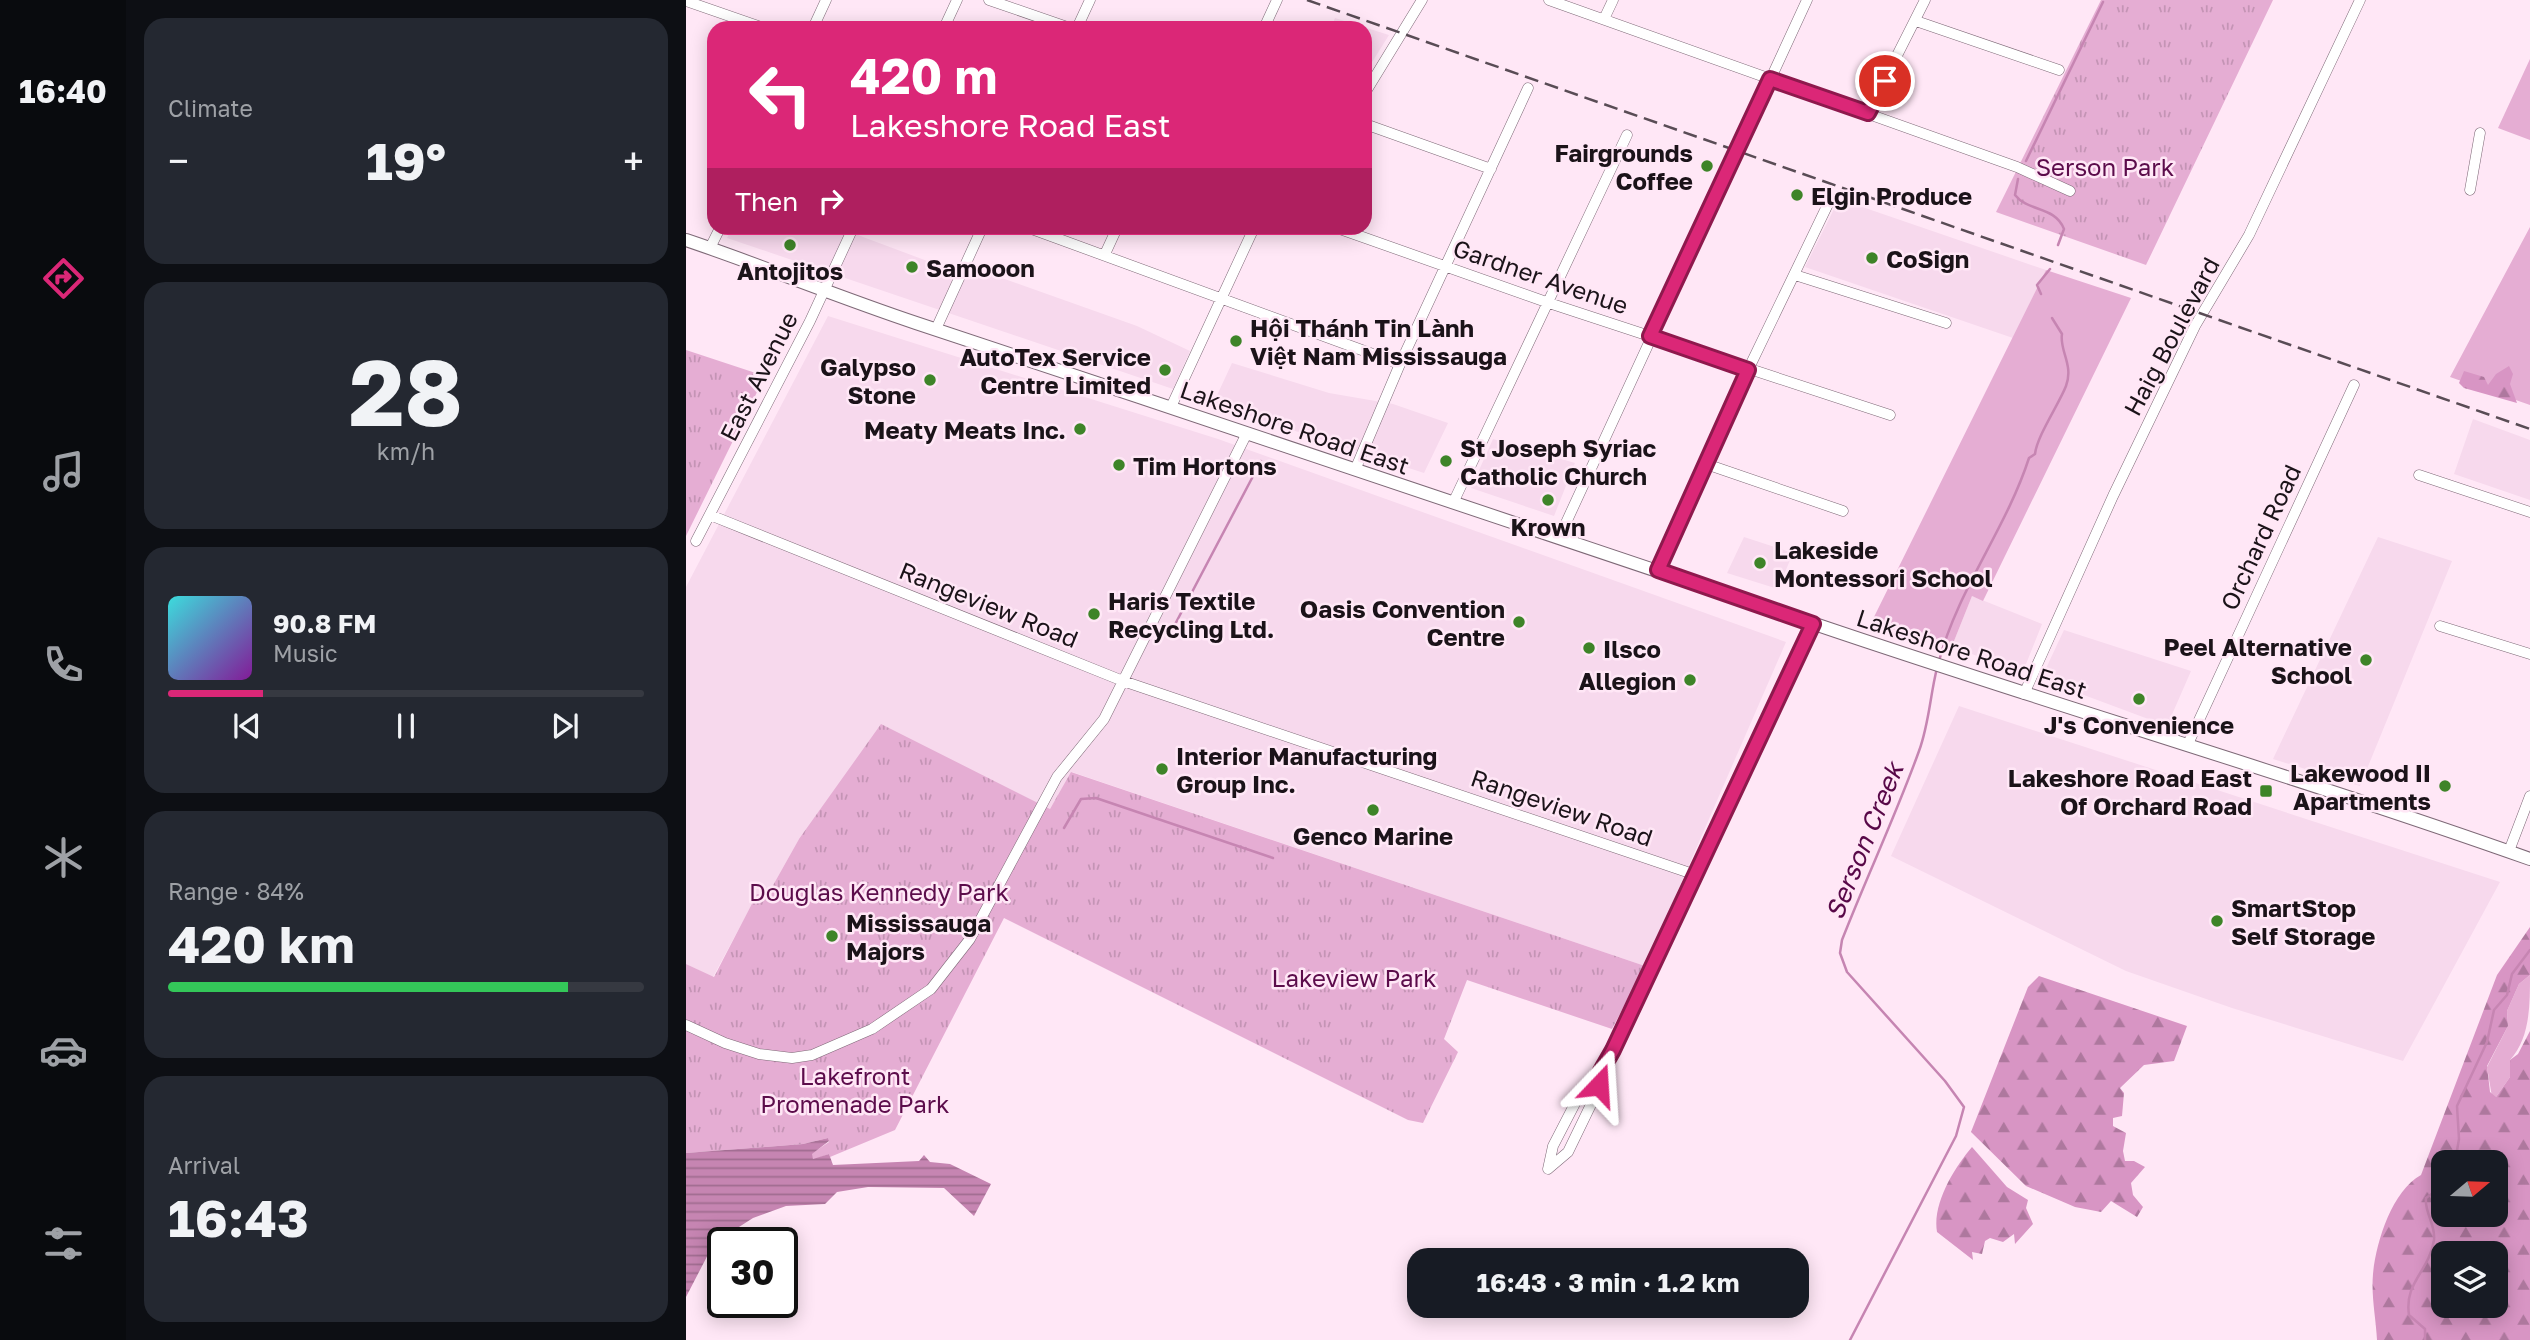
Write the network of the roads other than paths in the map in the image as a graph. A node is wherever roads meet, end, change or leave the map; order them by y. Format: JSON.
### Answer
{"nodes":[{"id":1,"x":826,"y":0,"type":"edge"},
{"id":2,"x":957,"y":0,"type":"edge"},
{"id":3,"x":989,"y":0,"type":"edge"},
{"id":4,"x":1090,"y":0,"type":"edge"},
{"id":5,"x":1277,"y":0,"type":"edge"},
{"id":6,"x":1422,"y":0,"type":"edge"},
{"id":7,"x":1549,"y":0,"type":"edge"},
{"id":8,"x":1613,"y":0,"type":"edge"},
{"id":9,"x":1807,"y":0,"type":"edge"},
{"id":10,"x":1925,"y":0,"type":"edge"},
{"id":11,"x":2360,"y":0,"type":"edge"},
{"id":12,"x":686,"y":1,"type":"edge"},
{"id":13,"x":1604,"y":19,"type":"junction"},
{"id":14,"x":1916,"y":20,"type":"junction"},
{"id":15,"x":745,"y":21,"type":"edge"},
{"id":16,"x":816,"y":21,"type":"edge"},
{"id":17,"x":947,"y":21,"type":"edge"},
{"id":18,"x":1050,"y":21,"type":"edge"},
{"id":19,"x":1080,"y":21,"type":"edge"},
{"id":20,"x":1267,"y":21,"type":"edge"},
{"id":21,"x":2059,"y":70,"type":"dead end"},
{"id":22,"x":1770,"y":79,"type":"junction"},
{"id":23,"x":1372,"y":82,"type":"edge"},
{"id":24,"x":1528,"y":88,"type":"dead end"},
{"id":25,"x":1868,"y":113,"type":"junction"},
{"id":26,"x":1372,"y":126,"type":"edge"},
{"id":27,"x":2480,"y":134,"type":"dead end"},
{"id":28,"x":1626,"y":135,"type":"dead end"},
{"id":29,"x":1491,"y":169,"type":"junction"},
{"id":30,"x":2470,"y":190,"type":"dead end"},
{"id":31,"x":2070,"y":191,"type":"dead end"},
{"id":32,"x":1829,"y":202,"type":"dead end"},
{"id":33,"x":716,"y":235,"type":"edge"},
{"id":34,"x":850,"y":235,"type":"edge"},
{"id":35,"x":979,"y":235,"type":"edge"},
{"id":36,"x":1049,"y":235,"type":"edge"},
{"id":37,"x":1114,"y":235,"type":"edge"},
{"id":38,"x":1251,"y":235,"type":"edge"},
{"id":39,"x":1357,"y":235,"type":"edge"},
{"id":40,"x":686,"y":240,"type":"edge"},
{"id":41,"x":710,"y":248,"type":"junction"},
{"id":42,"x":1105,"y":254,"type":"junction"},
{"id":43,"x":1446,"y":266,"type":"junction"},
{"id":44,"x":1795,"y":275,"type":"junction"},
{"id":45,"x":824,"y":292,"type":"junction"},
{"id":46,"x":1222,"y":299,"type":"junction"},
{"id":47,"x":1549,"y":303,"type":"junction"},
{"id":48,"x":1946,"y":323,"type":"dead end"},
{"id":49,"x":936,"y":329,"type":"junction"},
{"id":50,"x":1650,"y":336,"type":"junction"},
{"id":51,"x":1400,"y":364,"type":"junction"},
{"id":52,"x":1748,"y":370,"type":"junction"},
{"id":53,"x":2354,"y":385,"type":"dead end"},
{"id":54,"x":1171,"y":407,"type":"junction"},
{"id":55,"x":1890,"y":415,"type":"dead end"},
{"id":56,"x":1247,"y":433,"type":"junction"},
{"id":57,"x":1706,"y":464,"type":"junction"},
{"id":58,"x":1355,"y":470,"type":"junction"},
{"id":59,"x":2419,"y":475,"type":"dead end"},
{"id":60,"x":1453,"y":503,"type":"junction"},
{"id":61,"x":1843,"y":511,"type":"dead end"},
{"id":62,"x":2530,"y":512,"type":"edge"},
{"id":63,"x":710,"y":515,"type":"junction"},
{"id":64,"x":1559,"y":538,"type":"junction"},
{"id":65,"x":696,"y":541,"type":"dead end"},
{"id":66,"x":1658,"y":570,"type":"junction"},
{"id":67,"x":1813,"y":624,"type":"junction"},
{"id":68,"x":2440,"y":626,"type":"dead end"},
{"id":69,"x":2530,"y":654,"type":"edge"},
{"id":70,"x":1123,"y":681,"type":"junction"},
{"id":71,"x":2024,"y":694,"type":"junction"},
{"id":72,"x":2188,"y":744,"type":"junction"},
{"id":73,"x":2530,"y":796,"type":"edge"},
{"id":74,"x":2509,"y":851,"type":"junction"},
{"id":75,"x":2530,"y":859,"type":"edge"},
{"id":76,"x":1693,"y":874,"type":"junction"},
{"id":77,"x":686,"y":1025,"type":"edge"},
{"id":78,"x":1597,"y":1078,"type":"junction"}],
"edges":[{"from":1,"to":16,"type":"street"},
{"from":2,"to":17,"type":"street"},
{"from":3,"to":18,"type":"street"},
{"from":4,"to":19,"type":"street"},
{"from":5,"to":20,"type":"street"},
{"from":6,"to":23,"type":"street"},
{"from":7,"to":13,"type":"street"},
{"from":8,"to":13,"type":"street"},
{"from":9,"to":22,"type":"street"},
{"from":10,"to":14,"type":"street"},
{"from":11,"to":71,"type":"street","name":"Haig Boulevard"},
{"from":12,"to":15,"type":"street"},
{"from":13,"to":22,"type":"street"},
{"from":14,"to":21,"type":"street"},
{"from":14,"to":25,"type":"street"},
{"from":22,"to":25,"type":"street"},
{"from":22,"to":50,"type":"street"},
{"from":24,"to":29,"type":"street"},
{"from":25,"to":31,"type":"street"},
{"from":26,"to":29,"type":"street"},
{"from":27,"to":30,"type":"street"},
{"from":28,"to":47,"type":"street"},
{"from":29,"to":43,"type":"street"},
{"from":32,"to":44,"type":"street"},
{"from":33,"to":41,"type":"street"},
{"from":34,"to":45,"type":"street","name":"East Avenue"},
{"from":35,"to":49,"type":"street"},
{"from":36,"to":42,"type":"street"},
{"from":37,"to":42,"type":"street"},
{"from":38,"to":46,"type":"street"},
{"from":39,"to":43,"type":"street","name":"Gardner Avenue"},
{"from":40,"to":41,"type":"main road","name":"Lakeshore Road East"},
{"from":41,"to":45,"type":"main road","name":"Lakeshore Road East"},
{"from":42,"to":46,"type":"street"},
{"from":43,"to":47,"type":"street","name":"Gardner Avenue"},
{"from":43,"to":51,"type":"street"},
{"from":44,"to":48,"type":"street"},
{"from":44,"to":52,"type":"street"},
{"from":45,"to":49,"type":"main road","name":"Lakeshore Road East"},
{"from":45,"to":63,"type":"street","name":"East Avenue"},
{"from":46,"to":51,"type":"street"},
{"from":46,"to":54,"type":"street"},
{"from":47,"to":50,"type":"street","name":"Gardner Avenue"},
{"from":47,"to":60,"type":"street"},
{"from":49,"to":54,"type":"main road","name":"Lakeshore Road East"},
{"from":50,"to":52,"type":"street","name":"Gardner Avenue"},
{"from":50,"to":64,"type":"street"},
{"from":51,"to":58,"type":"street"},
{"from":52,"to":55,"type":"street","name":"Gardner Avenue"},
{"from":52,"to":57,"type":"street"},
{"from":53,"to":72,"type":"street","name":"Orchard Road"},
{"from":54,"to":56,"type":"main road","name":"Lakeshore Road East"},
{"from":56,"to":58,"type":"main road","name":"Lakeshore Road East"},
{"from":56,"to":70,"type":"street"},
{"from":57,"to":61,"type":"street"},
{"from":57,"to":66,"type":"street"},
{"from":58,"to":60,"type":"main road","name":"Lakeshore Road East"},
{"from":59,"to":62,"type":"street"},
{"from":60,"to":64,"type":"main road","name":"Lakeshore Road East"},
{"from":63,"to":65,"type":"street","name":"East Avenue"},
{"from":63,"to":70,"type":"street","name":"Rangeview Road"},
{"from":64,"to":66,"type":"main road","name":"Lakeshore Road East"},
{"from":66,"to":67,"type":"main road","name":"Lakeshore Road East"},
{"from":67,"to":71,"type":"main road","name":"Lakeshore Road East"},
{"from":67,"to":76,"type":"street"},
{"from":68,"to":69,"type":"street"},
{"from":70,"to":76,"type":"street","name":"Rangeview Road"},
{"from":70,"to":77,"type":"street"},
{"from":71,"to":72,"type":"main road","name":"Lakeshore Road East"},
{"from":72,"to":74,"type":"main road","name":"Lakeshore Road East"},
{"from":73,"to":74,"type":"street"},
{"from":74,"to":75,"type":"main road","name":"Lakeshore Road East"},
{"from":76,"to":78,"type":"street"},
{"from":78,"to":78,"type":"street"}]}
